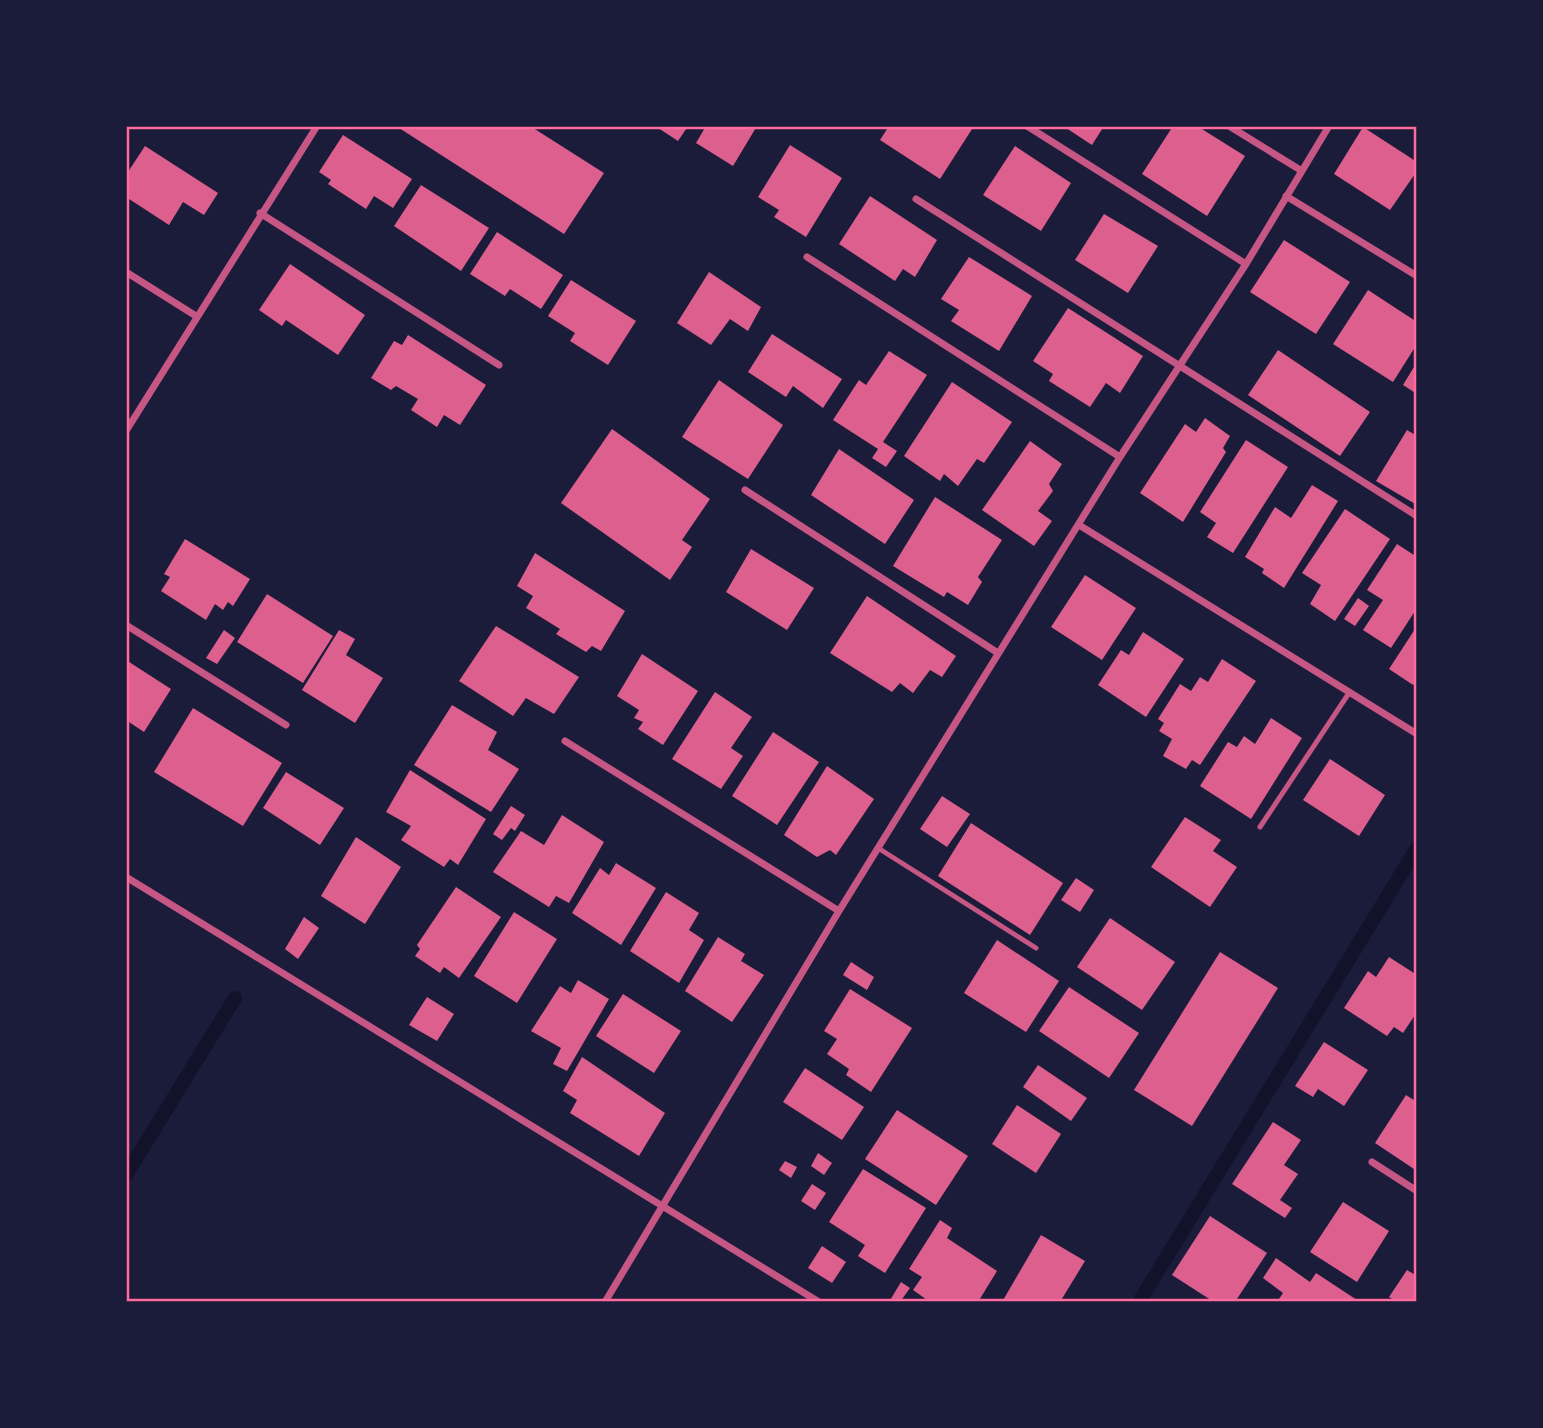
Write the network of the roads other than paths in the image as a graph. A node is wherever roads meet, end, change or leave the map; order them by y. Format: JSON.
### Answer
{"nodes":[{"id":1,"x":317,"y":126,"type":"edge"},
{"id":2,"x":1027,"y":126,"type":"edge"},
{"id":3,"x":1230,"y":126,"type":"edge"},
{"id":4,"x":1329,"y":126,"type":"edge"},
{"id":5,"x":1302,"y":171,"type":"junction"},
{"id":6,"x":1286,"y":195,"type":"junction"},
{"id":7,"x":916,"y":199,"type":"dead end"},
{"id":8,"x":260,"y":214,"type":"junction"},
{"id":9,"x":807,"y":257,"type":"dead end"},
{"id":10,"x":1246,"y":264,"type":"junction"},
{"id":11,"x":126,"y":272,"type":"edge"},
{"id":12,"x":1417,"y":276,"type":"edge"},
{"id":13,"x":197,"y":316,"type":"junction"},
{"id":14,"x":499,"y":365,"type":"dead end"},
{"id":15,"x":1180,"y":367,"type":"junction"},
{"id":16,"x":126,"y":431,"type":"edge"},
{"id":17,"x":1120,"y":457,"type":"junction"},
{"id":18,"x":745,"y":490,"type":"dead end"},
{"id":19,"x":1417,"y":516,"type":"edge"},
{"id":20,"x":1079,"y":525,"type":"junction"},
{"id":21,"x":126,"y":625,"type":"edge"},
{"id":22,"x":998,"y":653,"type":"junction"},
{"id":23,"x":1349,"y":693,"type":"junction"},
{"id":24,"x":286,"y":725,"type":"dead end"},
{"id":25,"x":1417,"y":734,"type":"edge"},
{"id":26,"x":565,"y":741,"type":"dead end"},
{"id":27,"x":1260,"y":827,"type":"dead end"},
{"id":28,"x":878,"y":848,"type":"junction"},
{"id":29,"x":126,"y":877,"type":"edge"},
{"id":30,"x":839,"y":911,"type":"junction"},
{"id":31,"x":1036,"y":948,"type":"dead end"},
{"id":32,"x":1372,"y":1162,"type":"dead end"},
{"id":33,"x":1417,"y":1191,"type":"edge"},
{"id":34,"x":663,"y":1206,"type":"junction"},
{"id":35,"x":605,"y":1302,"type":"edge"},
{"id":36,"x":819,"y":1302,"type":"edge"}],
"edges":[{"from":1,"to":8,"type":"street"},
{"from":2,"to":10,"type":"street"},
{"from":3,"to":5,"type":"street"},
{"from":4,"to":5,"type":"street"},
{"from":5,"to":6,"type":"street"},
{"from":6,"to":10,"type":"street"},
{"from":6,"to":12,"type":"street"},
{"from":7,"to":15,"type":"street"},
{"from":8,"to":13,"type":"street"},
{"from":8,"to":14,"type":"street"},
{"from":9,"to":17,"type":"street"},
{"from":10,"to":15,"type":"street"},
{"from":11,"to":13,"type":"street"},
{"from":13,"to":16,"type":"street"},
{"from":15,"to":17,"type":"street"},
{"from":15,"to":19,"type":"street"},
{"from":17,"to":20,"type":"street"},
{"from":18,"to":22,"type":"street"},
{"from":20,"to":22,"type":"street"},
{"from":20,"to":23,"type":"street"},
{"from":21,"to":24,"type":"street"},
{"from":22,"to":28,"type":"street"},
{"from":23,"to":25,"type":"street"},
{"from":23,"to":27,"type":"lane"},
{"from":26,"to":30,"type":"street"},
{"from":28,"to":30,"type":"street"},
{"from":28,"to":31,"type":"lane"},
{"from":29,"to":34,"type":"street"},
{"from":30,"to":34,"type":"street"},
{"from":32,"to":33,"type":"street"},
{"from":34,"to":35,"type":"street"},
{"from":34,"to":36,"type":"street"}]}
